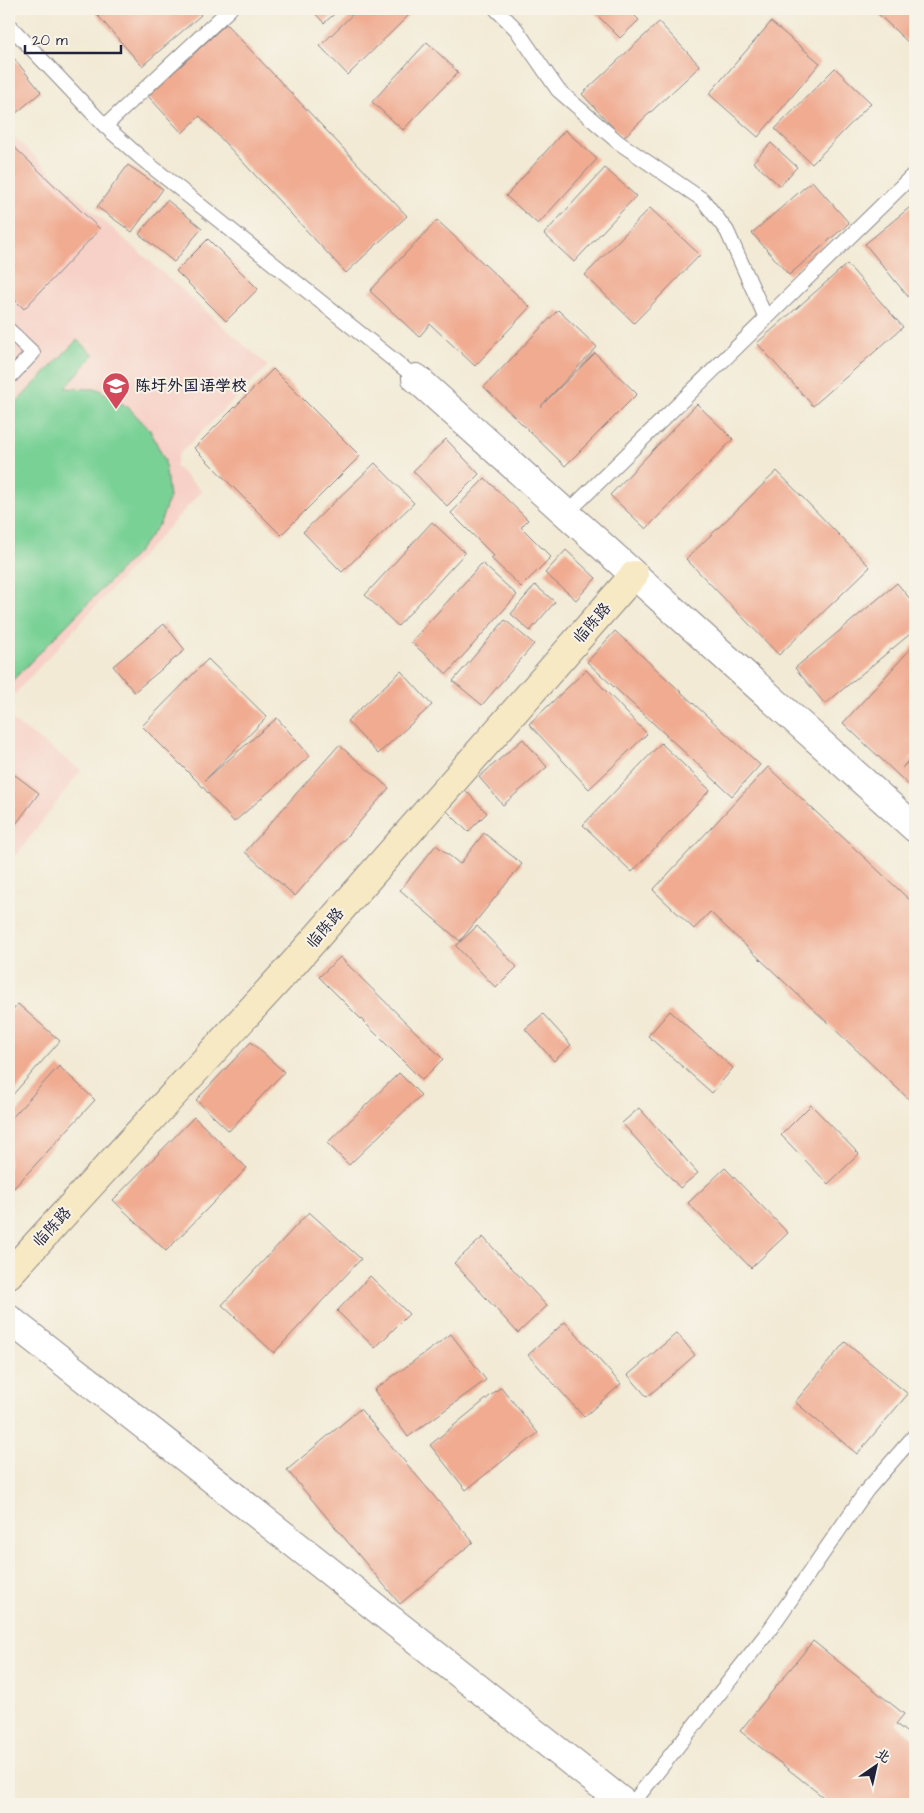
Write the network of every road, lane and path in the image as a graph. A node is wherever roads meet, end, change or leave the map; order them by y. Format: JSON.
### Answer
{"nodes":[{"id":1,"x":230,"y":9,"type":"edge"},
{"id":2,"x":496,"y":9,"type":"edge"},
{"id":3,"x":9,"y":25,"type":"edge"},
{"id":4,"x":105,"y":126,"type":"junction"},
{"id":5,"x":915,"y":173,"type":"edge"},
{"id":6,"x":766,"y":318,"type":"junction"},
{"id":7,"x":9,"y":330,"type":"edge"},
{"id":8,"x":9,"y":378,"type":"edge"},
{"id":9,"x":416,"y":378,"type":"joint"},
{"id":10,"x":566,"y":514,"type":"junction"},
{"id":11,"x":634,"y":575,"type":"junction"},
{"id":12,"x":915,"y":828,"type":"edge"},
{"id":13,"x":9,"y":1274,"type":"edge"},
{"id":14,"x":9,"y":1319,"type":"edge"},
{"id":15,"x":915,"y":1435,"type":"edge"},
{"id":16,"x":625,"y":1804,"type":"edge"},
{"id":17,"x":632,"y":1804,"type":"edge"}],
"edges":[{"from":1,"to":4,"type":"lane"},
{"from":2,"to":6,"type":"lane"},
{"from":3,"to":4,"type":"lane"},
{"from":4,"to":9,"type":"lane"},
{"from":5,"to":6,"type":"lane"},
{"from":6,"to":10,"type":"lane"},
{"from":7,"to":8,"type":"lane"},
{"from":9,"to":10,"type":"street"},
{"from":10,"to":11,"type":"street"},
{"from":11,"to":12,"type":"street"},
{"from":11,"to":13,"type":"street","name":"临陈路"},
{"from":14,"to":16,"type":"street"},
{"from":15,"to":17,"type":"lane"}]}
